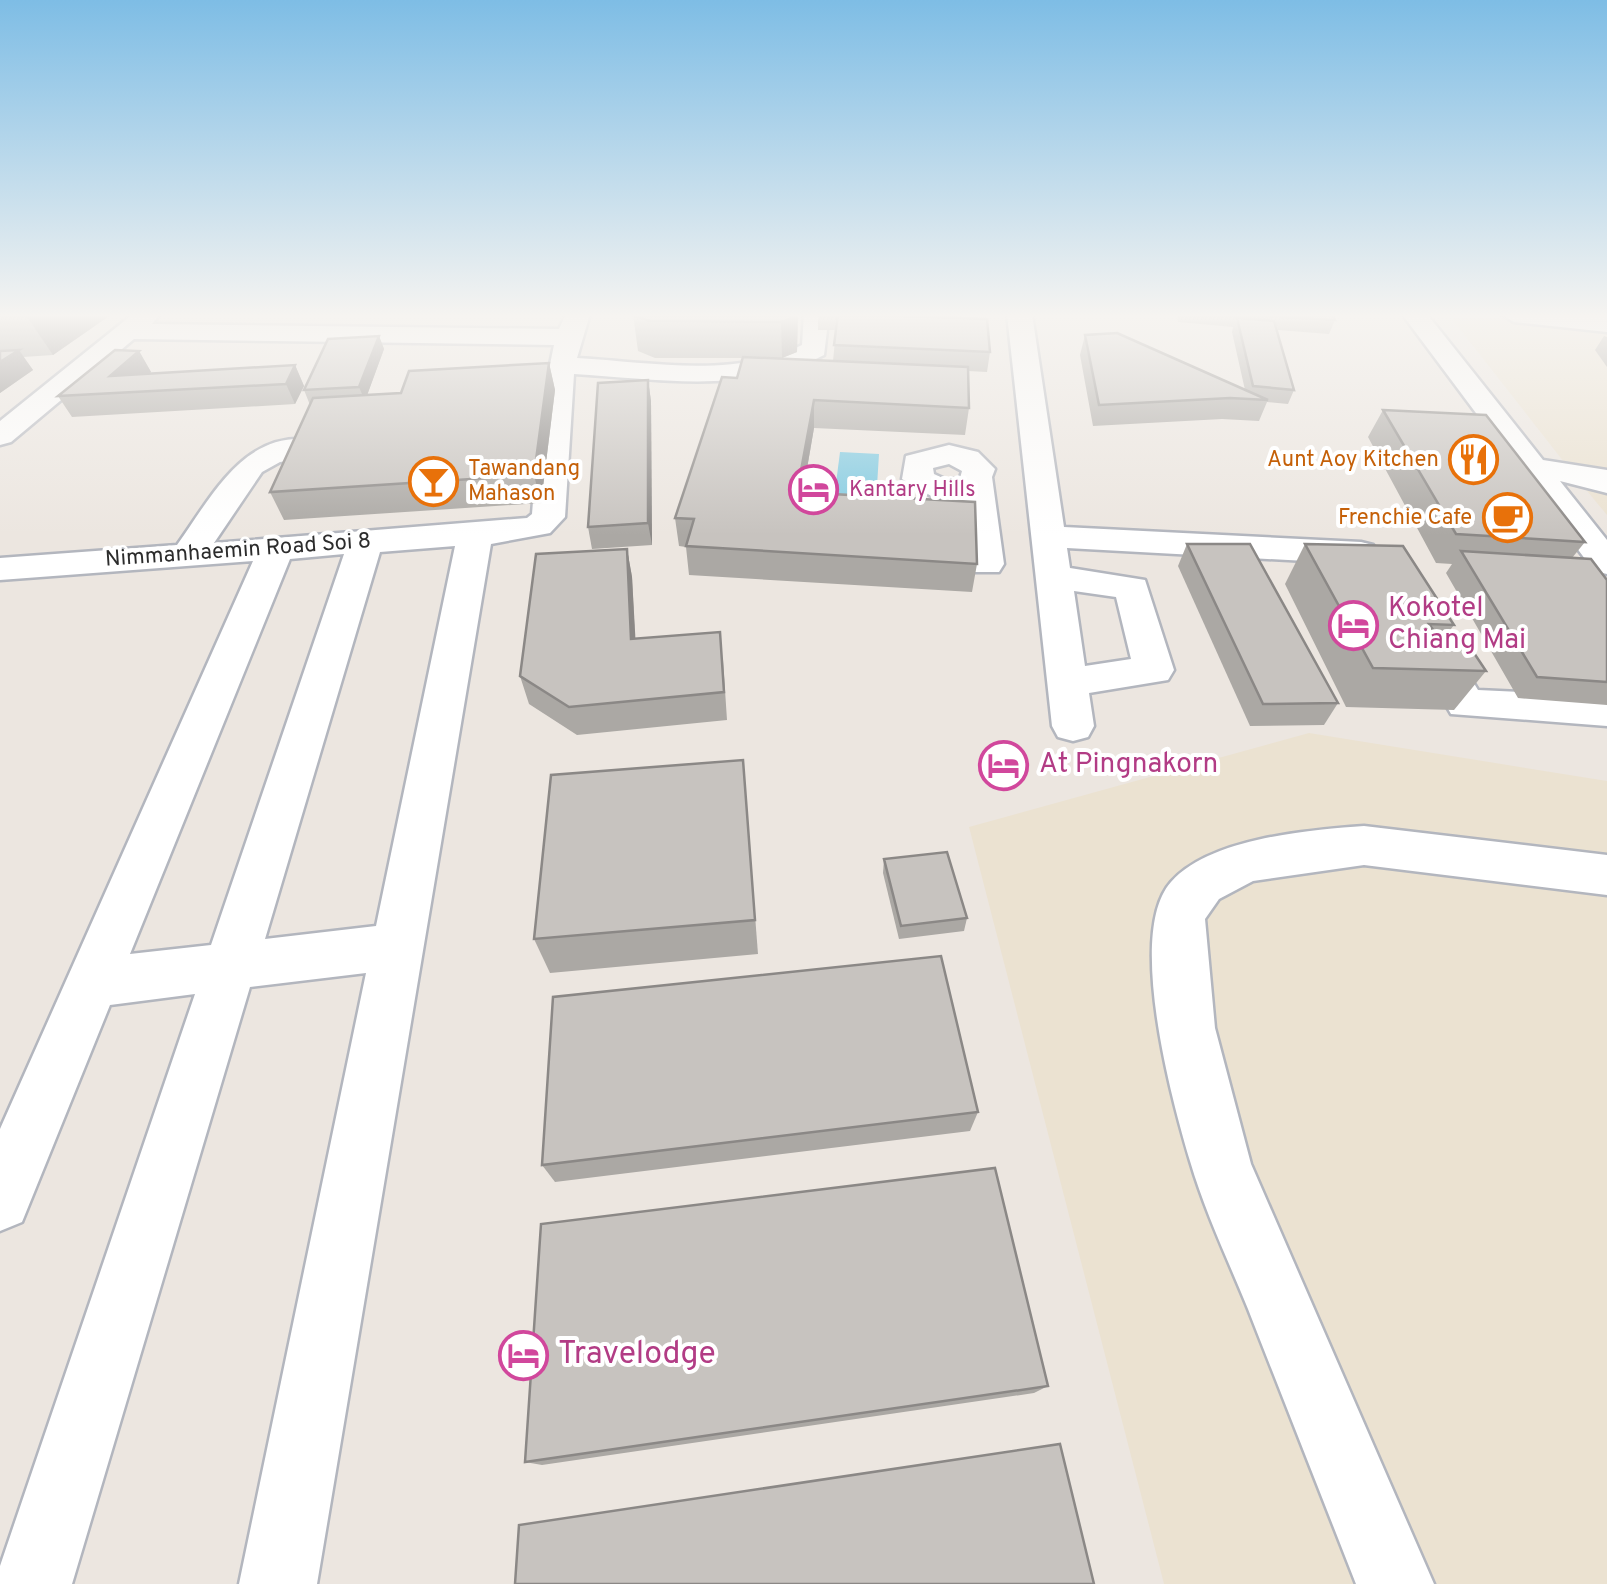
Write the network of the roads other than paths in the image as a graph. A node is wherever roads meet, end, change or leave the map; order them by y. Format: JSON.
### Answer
{"nodes":[{"id":1,"x":58,"y":388,"type":"edge"},
{"id":2,"x":563,"y":388,"type":"edge"},
{"id":3,"x":1029,"y":388,"type":"edge"},
{"id":4,"x":1472,"y":388,"type":"edge"},
{"id":5,"x":0,"y":436,"type":"edge"},
{"id":6,"x":315,"y":449,"type":"edge"},
{"id":7,"x":1037,"y":453,"type":"junction"},
{"id":8,"x":1535,"y":468,"type":"junction"},
{"id":9,"x":1602,"y":475,"type":"edge"},
{"id":10,"x":475,"y":534,"type":"junction"},
{"id":11,"x":1048,"y":537,"type":"junction"},
{"id":12,"x":366,"y":542,"type":"junction"},
{"id":13,"x":277,"y":548,"type":"junction"},
{"id":14,"x":189,"y":553,"type":"junction"},
{"id":15,"x":1607,"y":563,"type":"edge"},
{"id":16,"x":986,"y":564,"type":"dead end"},
{"id":17,"x":1384,"y":565,"type":"edge"},
{"id":18,"x":0,"y":568,"type":"edge"},
{"id":19,"x":1054,"y":577,"type":"junction"},
{"id":20,"x":1418,"y":622,"type":"edge"},
{"id":21,"x":1068,"y":682,"type":"junction"},
{"id":22,"x":1607,"y":711,"type":"edge"},
{"id":23,"x":1073,"y":726,"type":"dead end"},
{"id":24,"x":1607,"y":875,"type":"edge"},
{"id":25,"x":399,"y":946,"type":"junction"},
{"id":26,"x":231,"y":966,"type":"junction"},
{"id":27,"x":92,"y":982,"type":"junction"},
{"id":28,"x":0,"y":1200,"type":"edge"},
{"id":29,"x":33,"y":1584,"type":"edge"},
{"id":30,"x":278,"y":1584,"type":"edge"},
{"id":31,"x":1395,"y":1584,"type":"edge"}],
"edges":[{"from":1,"to":5,"type":"street"},
{"from":2,"to":10,"type":"street","name":"Nimmanhaemin Road Soi 8"},
{"from":3,"to":7,"type":"street"},
{"from":4,"to":8,"type":"street"},
{"from":6,"to":14,"type":"street"},
{"from":7,"to":11,"type":"street"},
{"from":7,"to":16,"type":"street"},
{"from":8,"to":9,"type":"street"},
{"from":8,"to":15,"type":"street"},
{"from":10,"to":12,"type":"street","name":"Nimmanhaemin Road Soi 8"},
{"from":10,"to":25,"type":"street"},
{"from":11,"to":17,"type":"street"},
{"from":11,"to":19,"type":"street"},
{"from":12,"to":13,"type":"street","name":"Nimmanhaemin Road Soi 8"},
{"from":12,"to":26,"type":"street"},
{"from":13,"to":14,"type":"street","name":"Nimmanhaemin Road Soi 8"},
{"from":13,"to":27,"type":"street"},
{"from":14,"to":18,"type":"street","name":"Nimmanhaemin Road Soi 8"},
{"from":19,"to":21,"type":"street"},
{"from":19,"to":21,"type":"street"},
{"from":20,"to":22,"type":"street"},
{"from":21,"to":23,"type":"street"},
{"from":24,"to":31,"type":"street"},
{"from":25,"to":26,"type":"street"},
{"from":25,"to":30,"type":"street"},
{"from":26,"to":27,"type":"street"},
{"from":26,"to":29,"type":"street"},
{"from":27,"to":28,"type":"street"}]}
